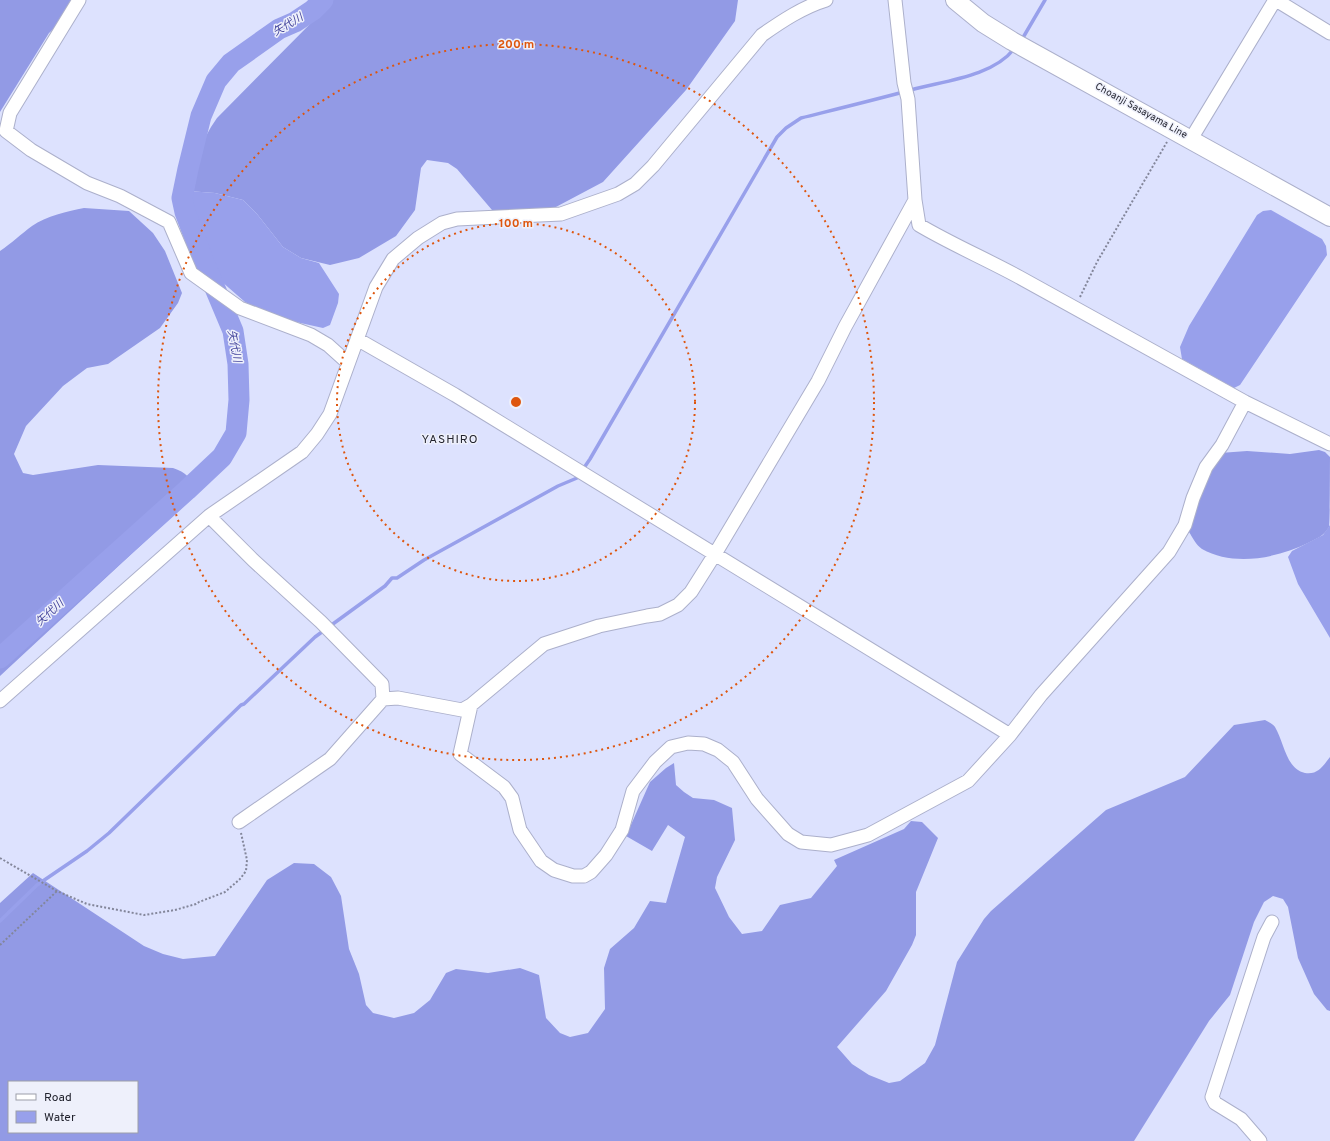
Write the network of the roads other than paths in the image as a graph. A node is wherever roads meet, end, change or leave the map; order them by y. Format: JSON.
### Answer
{"nodes":[{"id":1,"x":79,"y":0,"type":"edge"},
{"id":2,"x":826,"y":0,"type":"edge"},
{"id":3,"x":895,"y":0,"type":"edge"},
{"id":4,"x":955,"y":0,"type":"edge"},
{"id":5,"x":1275,"y":0,"type":"edge"},
{"id":6,"x":1330,"y":33,"type":"edge"},
{"id":7,"x":1191,"y":139,"type":"junction"},
{"id":8,"x":915,"y":200,"type":"junction"},
{"id":9,"x":1330,"y":217,"type":"edge"},
{"id":10,"x":357,"y":339,"type":"junction"},
{"id":11,"x":348,"y":363,"type":"junction"},
{"id":12,"x":1245,"y":402,"type":"junction"},
{"id":13,"x":1330,"y":444,"type":"edge"},
{"id":14,"x":208,"y":516,"type":"junction"},
{"id":15,"x":715,"y":554,"type":"junction"},
{"id":16,"x":383,"y":699,"type":"junction"},
{"id":17,"x":0,"y":702,"type":"edge"},
{"id":18,"x":471,"y":705,"type":"junction"},
{"id":19,"x":1010,"y":735,"type":"junction"},
{"id":20,"x":238,"y":822,"type":"road end"},
{"id":21,"x":1272,"y":922,"type":"dead end"},
{"id":22,"x":1260,"y":1141,"type":"edge"}],
"edges":[{"from":1,"to":11,"type":"street"},
{"from":2,"to":10,"type":"street"},
{"from":3,"to":8,"type":"street"},
{"from":4,"to":7,"type":"main road","name":"Choanji Sasayama Line"},
{"from":5,"to":6,"type":"street"},
{"from":5,"to":7,"type":"street"},
{"from":7,"to":9,"type":"main road","name":"Choanji Sasayama Line"},
{"from":8,"to":12,"type":"street"},
{"from":8,"to":15,"type":"street"},
{"from":10,"to":11,"type":"street"},
{"from":10,"to":15,"type":"street"},
{"from":11,"to":14,"type":"street"},
{"from":12,"to":13,"type":"street"},
{"from":12,"to":19,"type":"street"},
{"from":14,"to":16,"type":"street"},
{"from":14,"to":17,"type":"street"},
{"from":15,"to":18,"type":"street"},
{"from":15,"to":19,"type":"street"},
{"from":16,"to":18,"type":"street"},
{"from":16,"to":20,"type":"street"},
{"from":18,"to":19,"type":"street"},
{"from":21,"to":22,"type":"street"}]}
